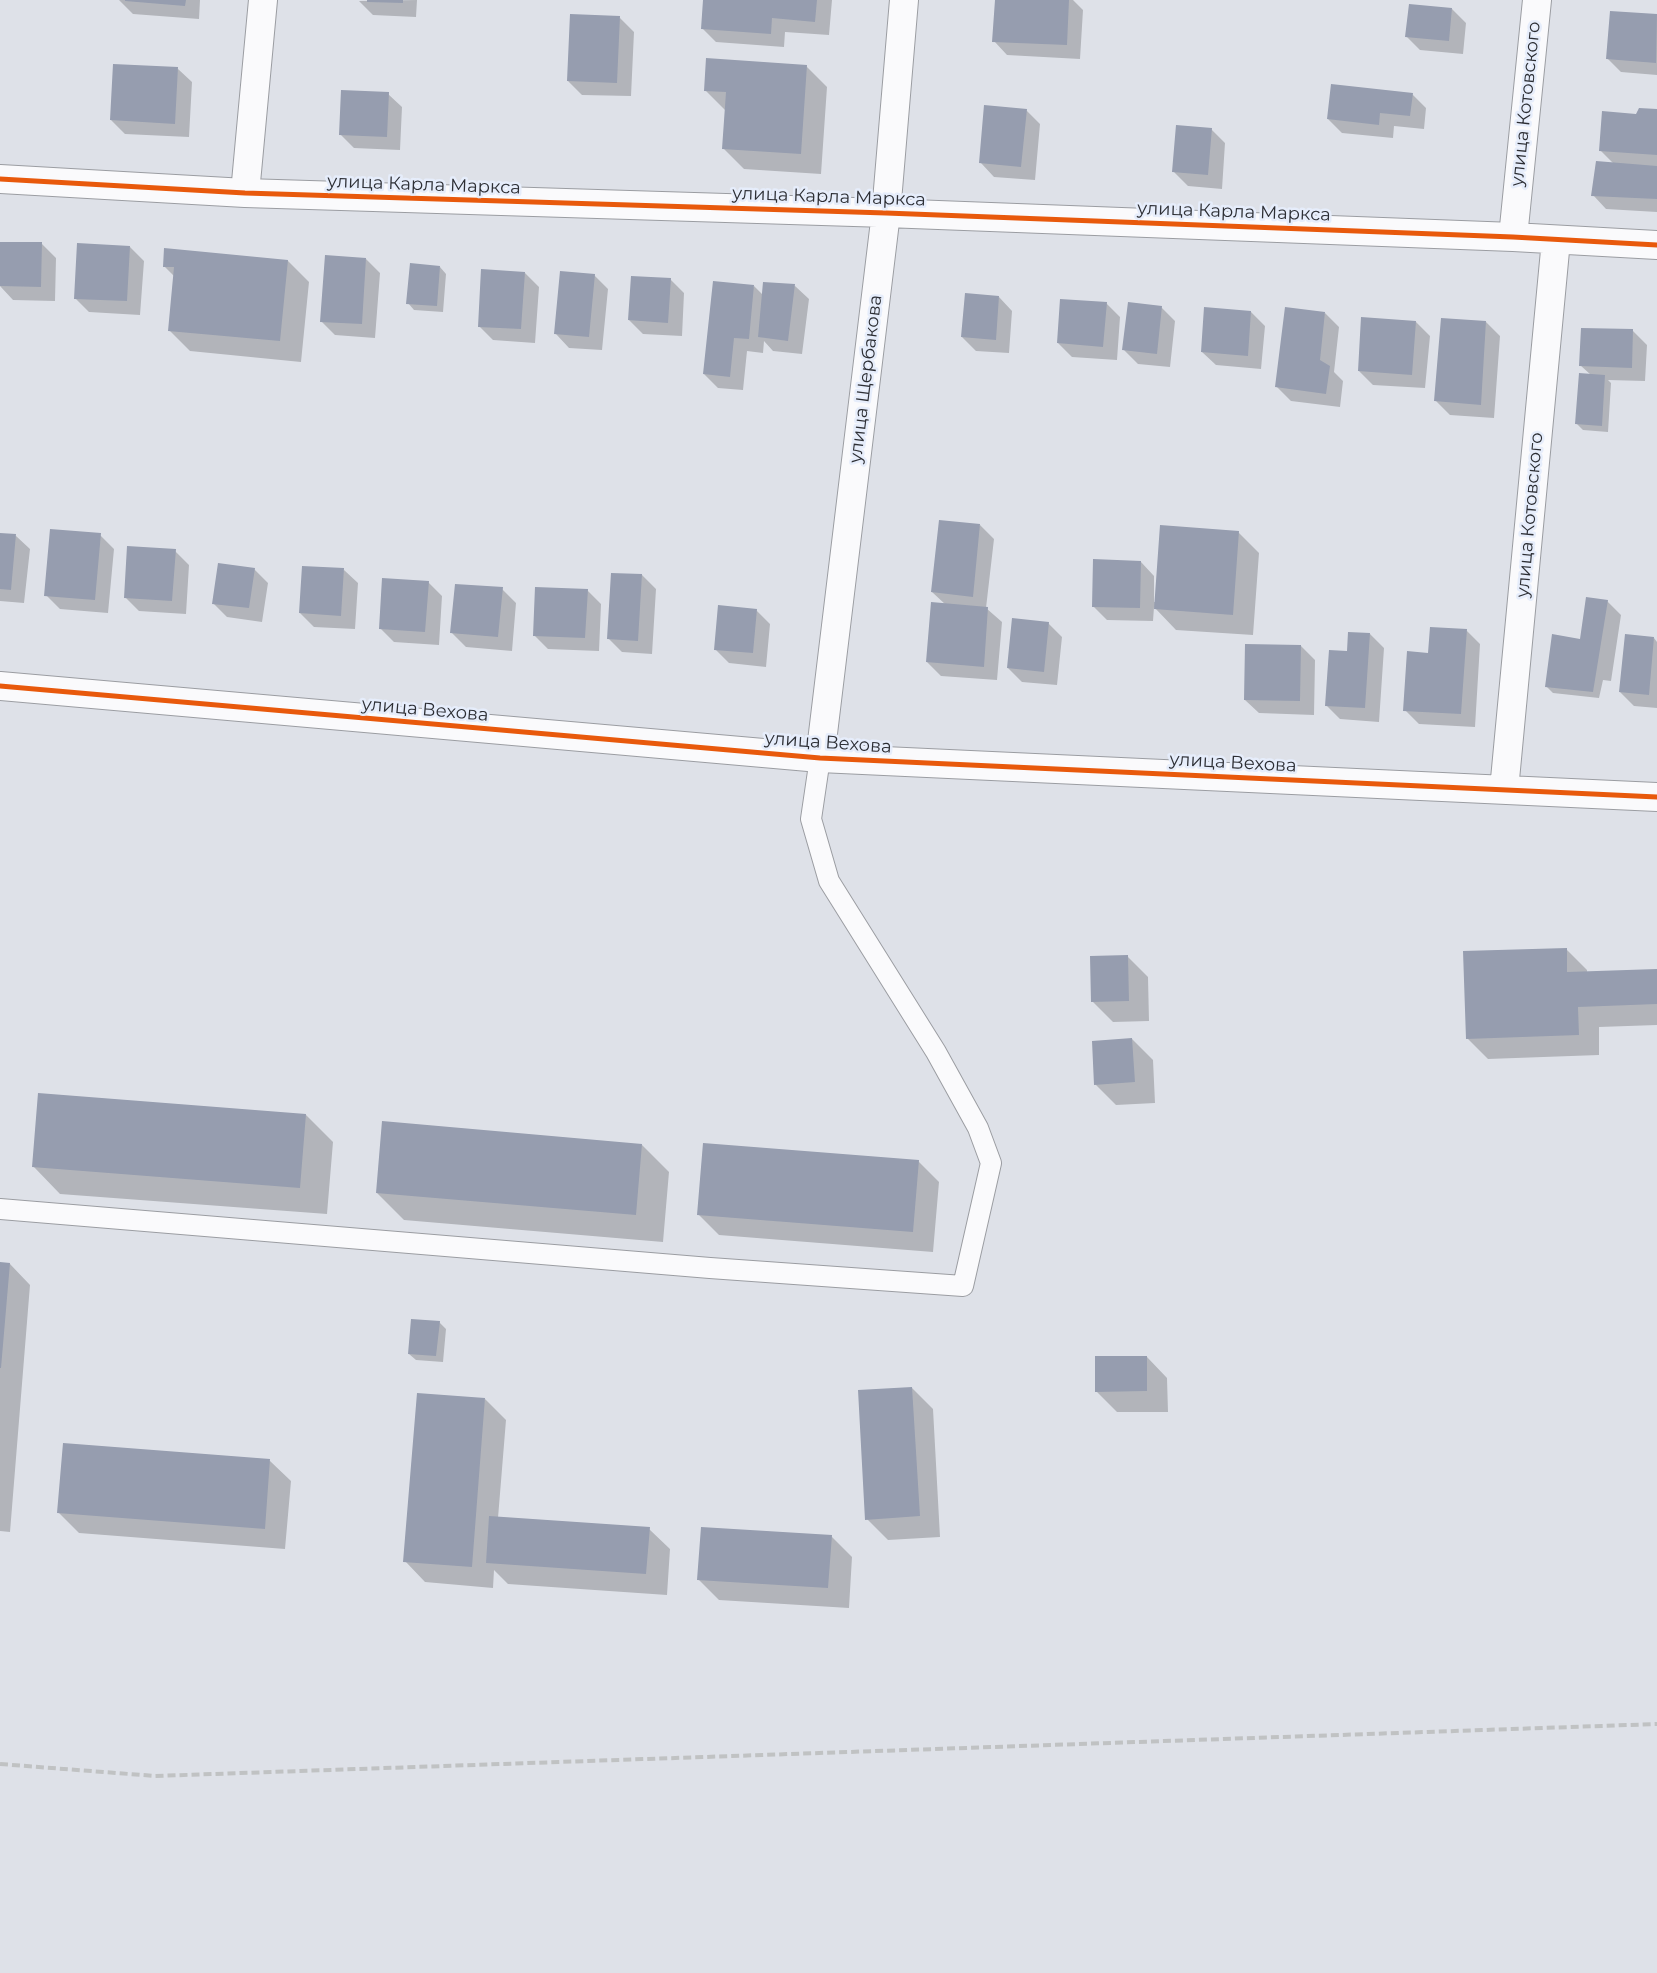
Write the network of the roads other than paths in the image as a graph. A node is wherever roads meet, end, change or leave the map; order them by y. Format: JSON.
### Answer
{"nodes":[{"id":1,"x":263,"y":0,"type":"edge"},
{"id":2,"x":904,"y":0,"type":"edge"},
{"id":3,"x":1537,"y":0,"type":"edge"},
{"id":4,"x":0,"y":178,"type":"edge"},
{"id":5,"x":244,"y":193,"type":"junction"},
{"id":6,"x":886,"y":213,"type":"junction"},
{"id":7,"x":1512,"y":237,"type":"junction"},
{"id":8,"x":1556,"y":240,"type":"junction"},
{"id":9,"x":1657,"y":245,"type":"edge"},
{"id":10,"x":0,"y":686,"type":"edge"},
{"id":11,"x":820,"y":758,"type":"junction"},
{"id":12,"x":1504,"y":790,"type":"junction"},
{"id":13,"x":1657,"y":797,"type":"edge"},
{"id":14,"x":0,"y":1209,"type":"edge"}],
"edges":[{"from":1,"to":5,"type":"street"},
{"from":2,"to":6,"type":"street","name":"улица Щербакова"},
{"from":3,"to":7,"type":"street","name":"улица Котовского"},
{"from":4,"to":5,"type":"street","name":"улица Карла Маркса"},
{"from":5,"to":6,"type":"street","name":"улица Карла Маркса"},
{"from":6,"to":7,"type":"street","name":"улица Карла Маркса"},
{"from":6,"to":11,"type":"street","name":"улица Щербакова"},
{"from":7,"to":8,"type":"street","name":"улица Карла Маркса"},
{"from":8,"to":9,"type":"street","name":"улица Карла Маркса"},
{"from":8,"to":12,"type":"street","name":"улица Котовского"},
{"from":10,"to":11,"type":"street","name":"улица Вехова"},
{"from":11,"to":12,"type":"street","name":"улица Вехова"},
{"from":11,"to":14,"type":"lane"},
{"from":12,"to":13,"type":"street","name":"улица Вехова"}]}
